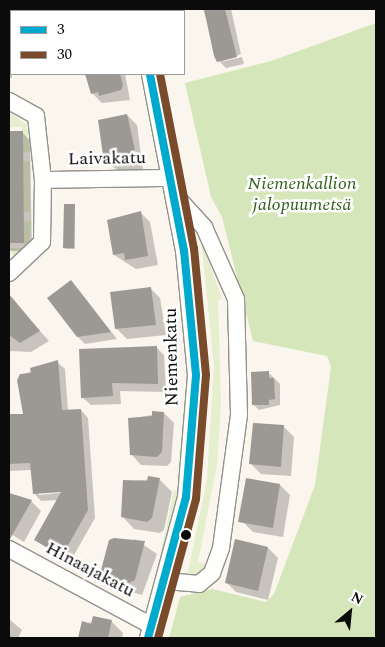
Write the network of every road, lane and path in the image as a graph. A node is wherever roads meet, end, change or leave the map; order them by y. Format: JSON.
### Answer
{"nodes":[{"id":1,"x":150,"y":75,"type":"edge"},
{"id":2,"x":9,"y":101,"type":"edge"},
{"id":3,"x":43,"y":180,"type":"junction"},
{"id":4,"x":173,"y":186,"type":"junction"},
{"id":5,"x":9,"y":273,"type":"edge"},
{"id":6,"x":9,"y":549,"type":"edge"},
{"id":7,"x":166,"y":581,"type":"junction"},
{"id":8,"x":150,"y":632,"type":"edge"}],
"edges":[{"from":1,"to":4,"type":"street","name":"Niemenkatu"},
{"from":2,"to":3,"type":"street"},
{"from":3,"to":4,"type":"street","name":"Laivakatu"},
{"from":3,"to":5,"type":"street"},
{"from":4,"to":7,"type":"street","name":"Niemenkatu"},
{"from":4,"to":7,"type":"street"},
{"from":6,"to":8,"type":"street","name":"Hinaajakatu"},
{"from":7,"to":8,"type":"street","name":"Niemenkatu"}]}
